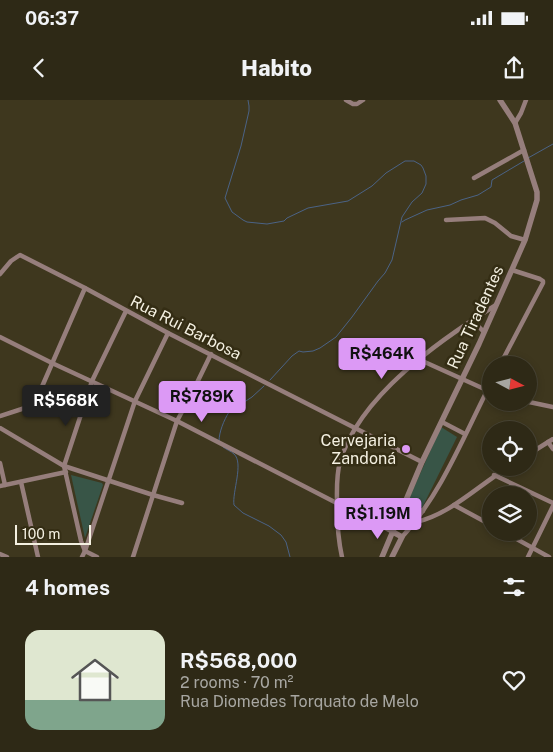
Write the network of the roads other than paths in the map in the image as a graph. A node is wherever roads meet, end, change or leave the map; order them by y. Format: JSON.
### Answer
{"nodes":[{"id":1,"x":346,"y":100,"type":"edge"},
{"id":2,"x":363,"y":100,"type":"edge"},
{"id":3,"x":500,"y":100,"type":"edge"},
{"id":4,"x":526,"y":100,"type":"edge"},
{"id":5,"x":515,"y":123,"type":"junction"},
{"id":6,"x":524,"y":150,"type":"junction"},
{"id":7,"x":474,"y":178,"type":"dead end"},
{"id":8,"x":446,"y":220,"type":"dead end"},
{"id":9,"x":525,"y":240,"type":"junction"},
{"id":10,"x":512,"y":270,"type":"junction"},
{"id":11,"x":0,"y":274,"type":"edge"},
{"id":12,"x":85,"y":288,"type":"junction"},
{"id":13,"x":497,"y":304,"type":"junction"},
{"id":14,"x":126,"y":311,"type":"junction"},
{"id":15,"x":472,"y":320,"type":"junction"},
{"id":16,"x":484,"y":332,"type":"junction"},
{"id":17,"x":168,"y":333,"type":"junction"},
{"id":18,"x":0,"y":337,"type":"edge"},
{"id":19,"x":210,"y":354,"type":"junction"},
{"id":20,"x":505,"y":356,"type":"edge"},
{"id":21,"x":418,"y":359,"type":"junction"},
{"id":22,"x":52,"y":363,"type":"junction"},
{"id":23,"x":462,"y":378,"type":"junction"},
{"id":24,"x":92,"y":382,"type":"junction"},
{"id":25,"x":482,"y":388,"type":"edge"},
{"id":26,"x":135,"y":401,"type":"junction"},
{"id":27,"x":482,"y":404,"type":"edge"},
{"id":28,"x":538,"y":404,"type":"edge"},
{"id":29,"x":34,"y":405,"type":"junction"},
{"id":30,"x":553,"y":407,"type":"edge"},
{"id":31,"x":82,"y":412,"type":"junction"},
{"id":32,"x":0,"y":416,"type":"edge"},
{"id":33,"x":177,"y":421,"type":"junction"},
{"id":34,"x":442,"y":422,"type":"junction"},
{"id":35,"x":356,"y":427,"type":"junction"},
{"id":36,"x":0,"y":428,"type":"edge"},
{"id":37,"x":465,"y":434,"type":"junction"},
{"id":38,"x":551,"y":440,"type":"edge"},
{"id":39,"x":537,"y":449,"type":"edge"},
{"id":40,"x":553,"y":449,"type":"edge"},
{"id":41,"x":422,"y":462,"type":"junction"},
{"id":42,"x":0,"y":463,"type":"edge"},
{"id":43,"x":64,"y":466,"type":"junction"},
{"id":44,"x":66,"y":472,"type":"junction"},
{"id":45,"x":494,"y":476,"type":"joint"},
{"id":46,"x":109,"y":481,"type":"junction"},
{"id":47,"x":21,"y":482,"type":"junction"},
{"id":48,"x":2,"y":486,"type":"edge"},
{"id":49,"x":153,"y":495,"type":"junction"},
{"id":50,"x":337,"y":502,"type":"junction"},
{"id":51,"x":182,"y":503,"type":"dead end"},
{"id":52,"x":405,"y":504,"type":"junction"},
{"id":53,"x":553,"y":504,"type":"edge"},
{"id":54,"x":454,"y":505,"type":"junction"},
{"id":55,"x":423,"y":512,"type":"junction"},
{"id":56,"x":482,"y":520,"type":"edge"},
{"id":57,"x":416,"y":522,"type":"junction"},
{"id":58,"x":393,"y":532,"type":"junction"},
{"id":59,"x":402,"y":537,"type":"junction"},
{"id":60,"x":520,"y":541,"type":"edge"},
{"id":61,"x":533,"y":548,"type":"junction"},
{"id":62,"x":85,"y":551,"type":"junction"},
{"id":63,"x":0,"y":554,"type":"edge"},
{"id":64,"x":7,"y":557,"type":"edge"},
{"id":65,"x":38,"y":557,"type":"edge"},
{"id":66,"x":82,"y":557,"type":"edge"},
{"id":67,"x":97,"y":557,"type":"edge"},
{"id":68,"x":133,"y":557,"type":"edge"},
{"id":69,"x":342,"y":557,"type":"edge"},
{"id":70,"x":382,"y":557,"type":"edge"},
{"id":71,"x":392,"y":557,"type":"edge"},
{"id":72,"x":528,"y":557,"type":"edge"},
{"id":73,"x":549,"y":557,"type":"edge"}],
"edges":[{"from":1,"to":2,"type":"street"},
{"from":3,"to":5,"type":"street"},
{"from":4,"to":5,"type":"street"},
{"from":5,"to":6,"type":"street"},
{"from":6,"to":7,"type":"street"},
{"from":6,"to":9,"type":"street","name":"Rua Tiradentes"},
{"from":8,"to":9,"type":"street"},
{"from":9,"to":10,"type":"street","name":"Rua Tiradentes"},
{"from":10,"to":13,"type":"street","name":"Rua Tiradentes"},
{"from":10,"to":20,"type":"street"},
{"from":11,"to":12,"type":"street","name":"Rua Rui Barbosa"},
{"from":12,"to":14,"type":"street","name":"Rua Rui Barbosa"},
{"from":12,"to":22,"type":"street"},
{"from":13,"to":15,"type":"street"},
{"from":13,"to":16,"type":"street","name":"Rua Tiradentes"},
{"from":14,"to":17,"type":"street","name":"Rua Rui Barbosa"},
{"from":14,"to":24,"type":"street"},
{"from":15,"to":16,"type":"street"},
{"from":15,"to":21,"type":"street"},
{"from":16,"to":23,"type":"street","name":"Rua Tiradentes"},
{"from":17,"to":19,"type":"street","name":"Rua Rui Barbosa"},
{"from":17,"to":26,"type":"street"},
{"from":18,"to":22,"type":"street"},
{"from":19,"to":33,"type":"street"},
{"from":19,"to":35,"type":"street","name":"Rua Rui Barbosa"},
{"from":21,"to":23,"type":"street"},
{"from":21,"to":35,"type":"street"},
{"from":22,"to":24,"type":"street"},
{"from":22,"to":29,"type":"street"},
{"from":23,"to":25,"type":"street"},
{"from":23,"to":34,"type":"street","name":"Rua Tiradentes"},
{"from":24,"to":26,"type":"street"},
{"from":24,"to":31,"type":"street"},
{"from":26,"to":33,"type":"street"},
{"from":26,"to":46,"type":"street"},
{"from":27,"to":37,"type":"street"},
{"from":28,"to":30,"type":"street"},
{"from":29,"to":31,"type":"street"},
{"from":29,"to":32,"type":"street"},
{"from":31,"to":43,"type":"street"},
{"from":33,"to":49,"type":"street"},
{"from":33,"to":50,"type":"street"},
{"from":34,"to":37,"type":"street"},
{"from":34,"to":41,"type":"street","name":"Rua Tiradentes"},
{"from":35,"to":41,"type":"street","name":"Rua Rui Barbosa"},
{"from":35,"to":50,"type":"street"},
{"from":36,"to":43,"type":"street"},
{"from":37,"to":55,"type":"street"},
{"from":38,"to":39,"type":"street"},
{"from":38,"to":40,"type":"street"},
{"from":41,"to":52,"type":"street","name":"Rua Tiradentes"},
{"from":42,"to":48,"type":"street"},
{"from":43,"to":44,"type":"street"},
{"from":43,"to":46,"type":"street"},
{"from":44,"to":47,"type":"street"},
{"from":44,"to":62,"type":"street"},
{"from":45,"to":53,"type":"street"},
{"from":45,"to":54,"type":"street"},
{"from":46,"to":49,"type":"street"},
{"from":46,"to":62,"type":"street"},
{"from":47,"to":48,"type":"street"},
{"from":47,"to":65,"type":"street"},
{"from":49,"to":51,"type":"street"},
{"from":49,"to":68,"type":"street"},
{"from":50,"to":58,"type":"street"},
{"from":50,"to":69,"type":"street"},
{"from":52,"to":55,"type":"street"},
{"from":52,"to":58,"type":"street","name":"Rua Tiradentes"},
{"from":53,"to":61,"type":"street"},
{"from":54,"to":56,"type":"street"},
{"from":54,"to":57,"type":"street"},
{"from":55,"to":57,"type":"street"},
{"from":57,"to":59,"type":"street"},
{"from":58,"to":59,"type":"street"},
{"from":58,"to":70,"type":"street","name":"Rua Tiradentes"},
{"from":59,"to":71,"type":"street"},
{"from":60,"to":61,"type":"street"},
{"from":61,"to":72,"type":"street"},
{"from":61,"to":73,"type":"street"},
{"from":62,"to":66,"type":"street"},
{"from":62,"to":67,"type":"street"},
{"from":63,"to":64,"type":"street"}]}
